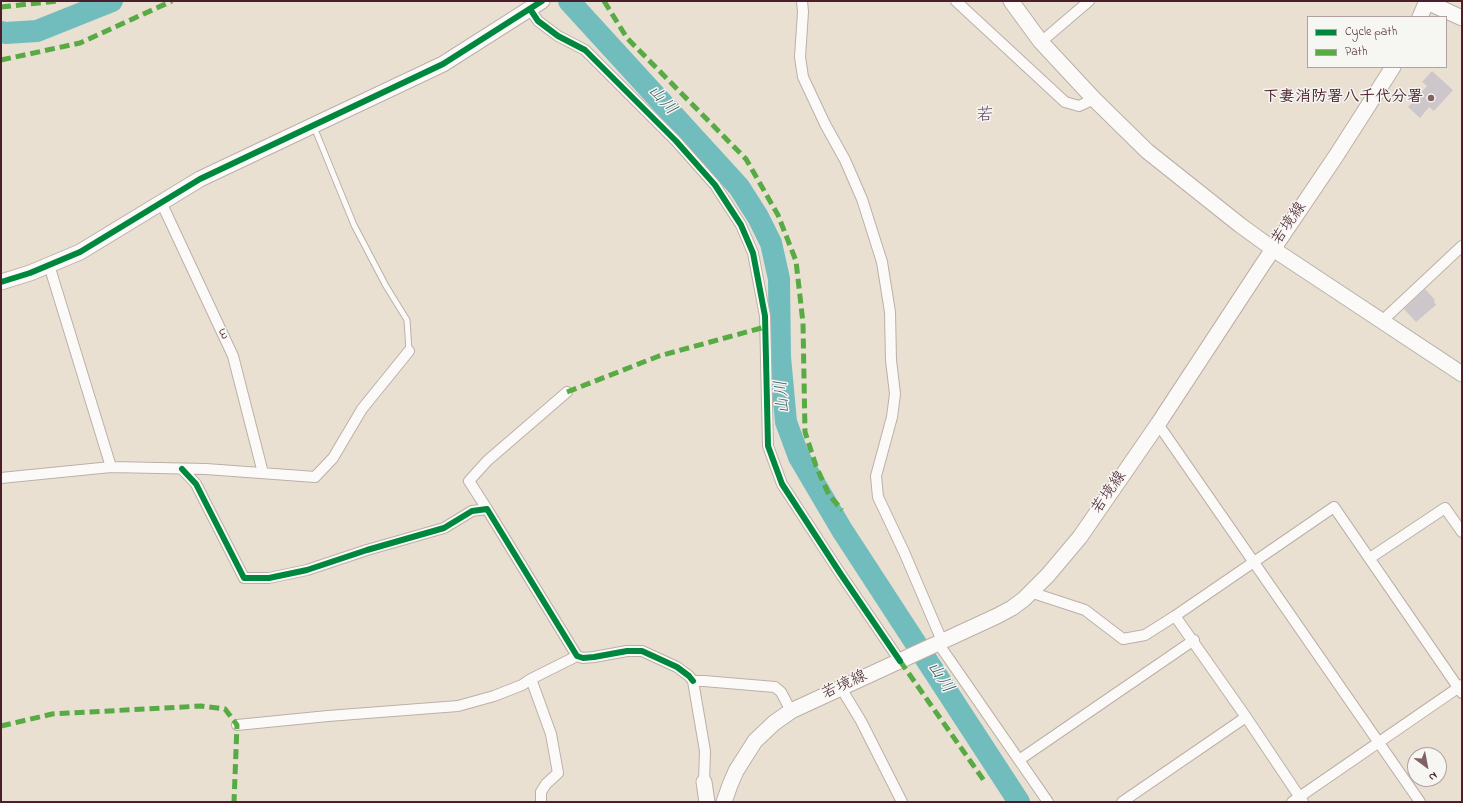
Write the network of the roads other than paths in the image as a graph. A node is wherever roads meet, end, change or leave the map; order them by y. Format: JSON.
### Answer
{"nodes":[{"id":1,"x":802,"y":1,"type":"edge"},
{"id":2,"x":956,"y":1,"type":"edge"},
{"id":3,"x":1011,"y":1,"type":"edge"},
{"id":4,"x":1089,"y":1,"type":"edge"},
{"id":5,"x":1427,"y":2,"type":"edge"},
{"id":6,"x":536,"y":5,"type":"edge"},
{"id":7,"x":1420,"y":16,"type":"edge"},
{"id":8,"x":1462,"y":18,"type":"edge"},
{"id":9,"x":1041,"y":42,"type":"junction"},
{"id":10,"x":1392,"y":68,"type":"edge"},
{"id":11,"x":1094,"y":99,"type":"junction"},
{"id":12,"x":314,"y":125,"type":"junction"},
{"id":13,"x":161,"y":202,"type":"junction"},
{"id":14,"x":1462,"y":246,"type":"edge"},
{"id":15,"x":1273,"y":249,"type":"junction"},
{"id":16,"x":49,"y":265,"type":"junction"},
{"id":17,"x":1,"y":282,"type":"edge"},
{"id":18,"x":1382,"y":320,"type":"junction"},
{"id":19,"x":409,"y":351,"type":"joint"},
{"id":20,"x":1462,"y":374,"type":"edge"},
{"id":21,"x":567,"y":392,"type":"dead end"},
{"id":22,"x":1158,"y":424,"type":"junction"},
{"id":23,"x":111,"y":467,"type":"junction"},
{"id":24,"x":182,"y":469,"type":"junction"},
{"id":25,"x":263,"y":473,"type":"junction"},
{"id":26,"x":1,"y":478,"type":"edge"},
{"id":27,"x":487,"y":509,"type":"junction"},
{"id":28,"x":1462,"y":532,"type":"edge"},
{"id":29,"x":1370,"y":558,"type":"junction"},
{"id":30,"x":1254,"y":562,"type":"junction"},
{"id":31,"x":1030,"y":592,"type":"junction"},
{"id":32,"x":1176,"y":616,"type":"junction"},
{"id":33,"x":1194,"y":640,"type":"junction"},
{"id":34,"x":936,"y":644,"type":"junction"},
{"id":35,"x":577,"y":656,"type":"junction"},
{"id":36,"x":904,"y":659,"type":"junction"},
{"id":37,"x":531,"y":679,"type":"junction"},
{"id":38,"x":693,"y":681,"type":"junction"},
{"id":39,"x":841,"y":688,"type":"junction"},
{"id":40,"x":1461,"y":688,"type":"edge"},
{"id":41,"x":791,"y":711,"type":"junction"},
{"id":42,"x":1246,"y":717,"type":"junction"},
{"id":43,"x":236,"y":726,"type":"dead end"},
{"id":44,"x":1378,"y":742,"type":"junction"},
{"id":45,"x":1019,"y":760,"type":"junction"},
{"id":46,"x":704,"y":782,"type":"joint"},
{"id":47,"x":1298,"y":800,"type":"edge"},
{"id":48,"x":541,"y":802,"type":"edge"},
{"id":49,"x":707,"y":802,"type":"edge"},
{"id":50,"x":724,"y":802,"type":"edge"},
{"id":51,"x":902,"y":802,"type":"edge"},
{"id":52,"x":1048,"y":802,"type":"edge"},
{"id":53,"x":1122,"y":802,"type":"edge"},
{"id":54,"x":1420,"y":802,"type":"edge"}],
"edges":[{"from":1,"to":34,"type":"street"},
{"from":2,"to":11,"type":"street"},
{"from":3,"to":9,"type":"street"},
{"from":4,"to":9,"type":"street"},
{"from":5,"to":7,"type":"street"},
{"from":5,"to":8,"type":"street"},
{"from":6,"to":12,"type":"street"},
{"from":6,"to":36,"type":"street"},
{"from":9,"to":11,"type":"street"},
{"from":10,"to":15,"type":"street","name":"若境線"},
{"from":11,"to":15,"type":"street"},
{"from":12,"to":13,"type":"street"},
{"from":12,"to":19,"type":"lane"},
{"from":13,"to":16,"type":"street"},
{"from":13,"to":25,"type":"street","name":"w"},
{"from":14,"to":18,"type":"street"},
{"from":15,"to":18,"type":"street"},
{"from":15,"to":22,"type":"street","name":"若境線"},
{"from":16,"to":17,"type":"street"},
{"from":16,"to":23,"type":"street"},
{"from":18,"to":20,"type":"street"},
{"from":19,"to":25,"type":"street"},
{"from":21,"to":27,"type":"street"},
{"from":22,"to":30,"type":"street"},
{"from":22,"to":31,"type":"street","name":"若境線"},
{"from":23,"to":24,"type":"street"},
{"from":23,"to":26,"type":"street"},
{"from":24,"to":25,"type":"street"},
{"from":24,"to":27,"type":"street"},
{"from":27,"to":35,"type":"street"},
{"from":28,"to":29,"type":"street"},
{"from":29,"to":30,"type":"street"},
{"from":29,"to":40,"type":"street"},
{"from":30,"to":32,"type":"street"},
{"from":30,"to":44,"type":"street"},
{"from":31,"to":32,"type":"street"},
{"from":31,"to":34,"type":"street","name":"若境線"},
{"from":32,"to":33,"type":"street"},
{"from":33,"to":42,"type":"street"},
{"from":33,"to":45,"type":"street"},
{"from":34,"to":36,"type":"street","name":"若境線"},
{"from":34,"to":45,"type":"street"},
{"from":35,"to":37,"type":"street"},
{"from":35,"to":38,"type":"street"},
{"from":36,"to":39,"type":"street","name":"若境線"},
{"from":37,"to":43,"type":"street"},
{"from":37,"to":48,"type":"street"},
{"from":38,"to":41,"type":"street"},
{"from":38,"to":46,"type":"street"},
{"from":39,"to":41,"type":"street","name":"若境線"},
{"from":39,"to":51,"type":"street"},
{"from":40,"to":44,"type":"street"},
{"from":41,"to":50,"type":"street","name":"若境線"},
{"from":42,"to":47,"type":"street"},
{"from":42,"to":53,"type":"street"},
{"from":44,"to":47,"type":"street"},
{"from":44,"to":54,"type":"street"},
{"from":45,"to":52,"type":"street"},
{"from":46,"to":49,"type":"street"}]}
